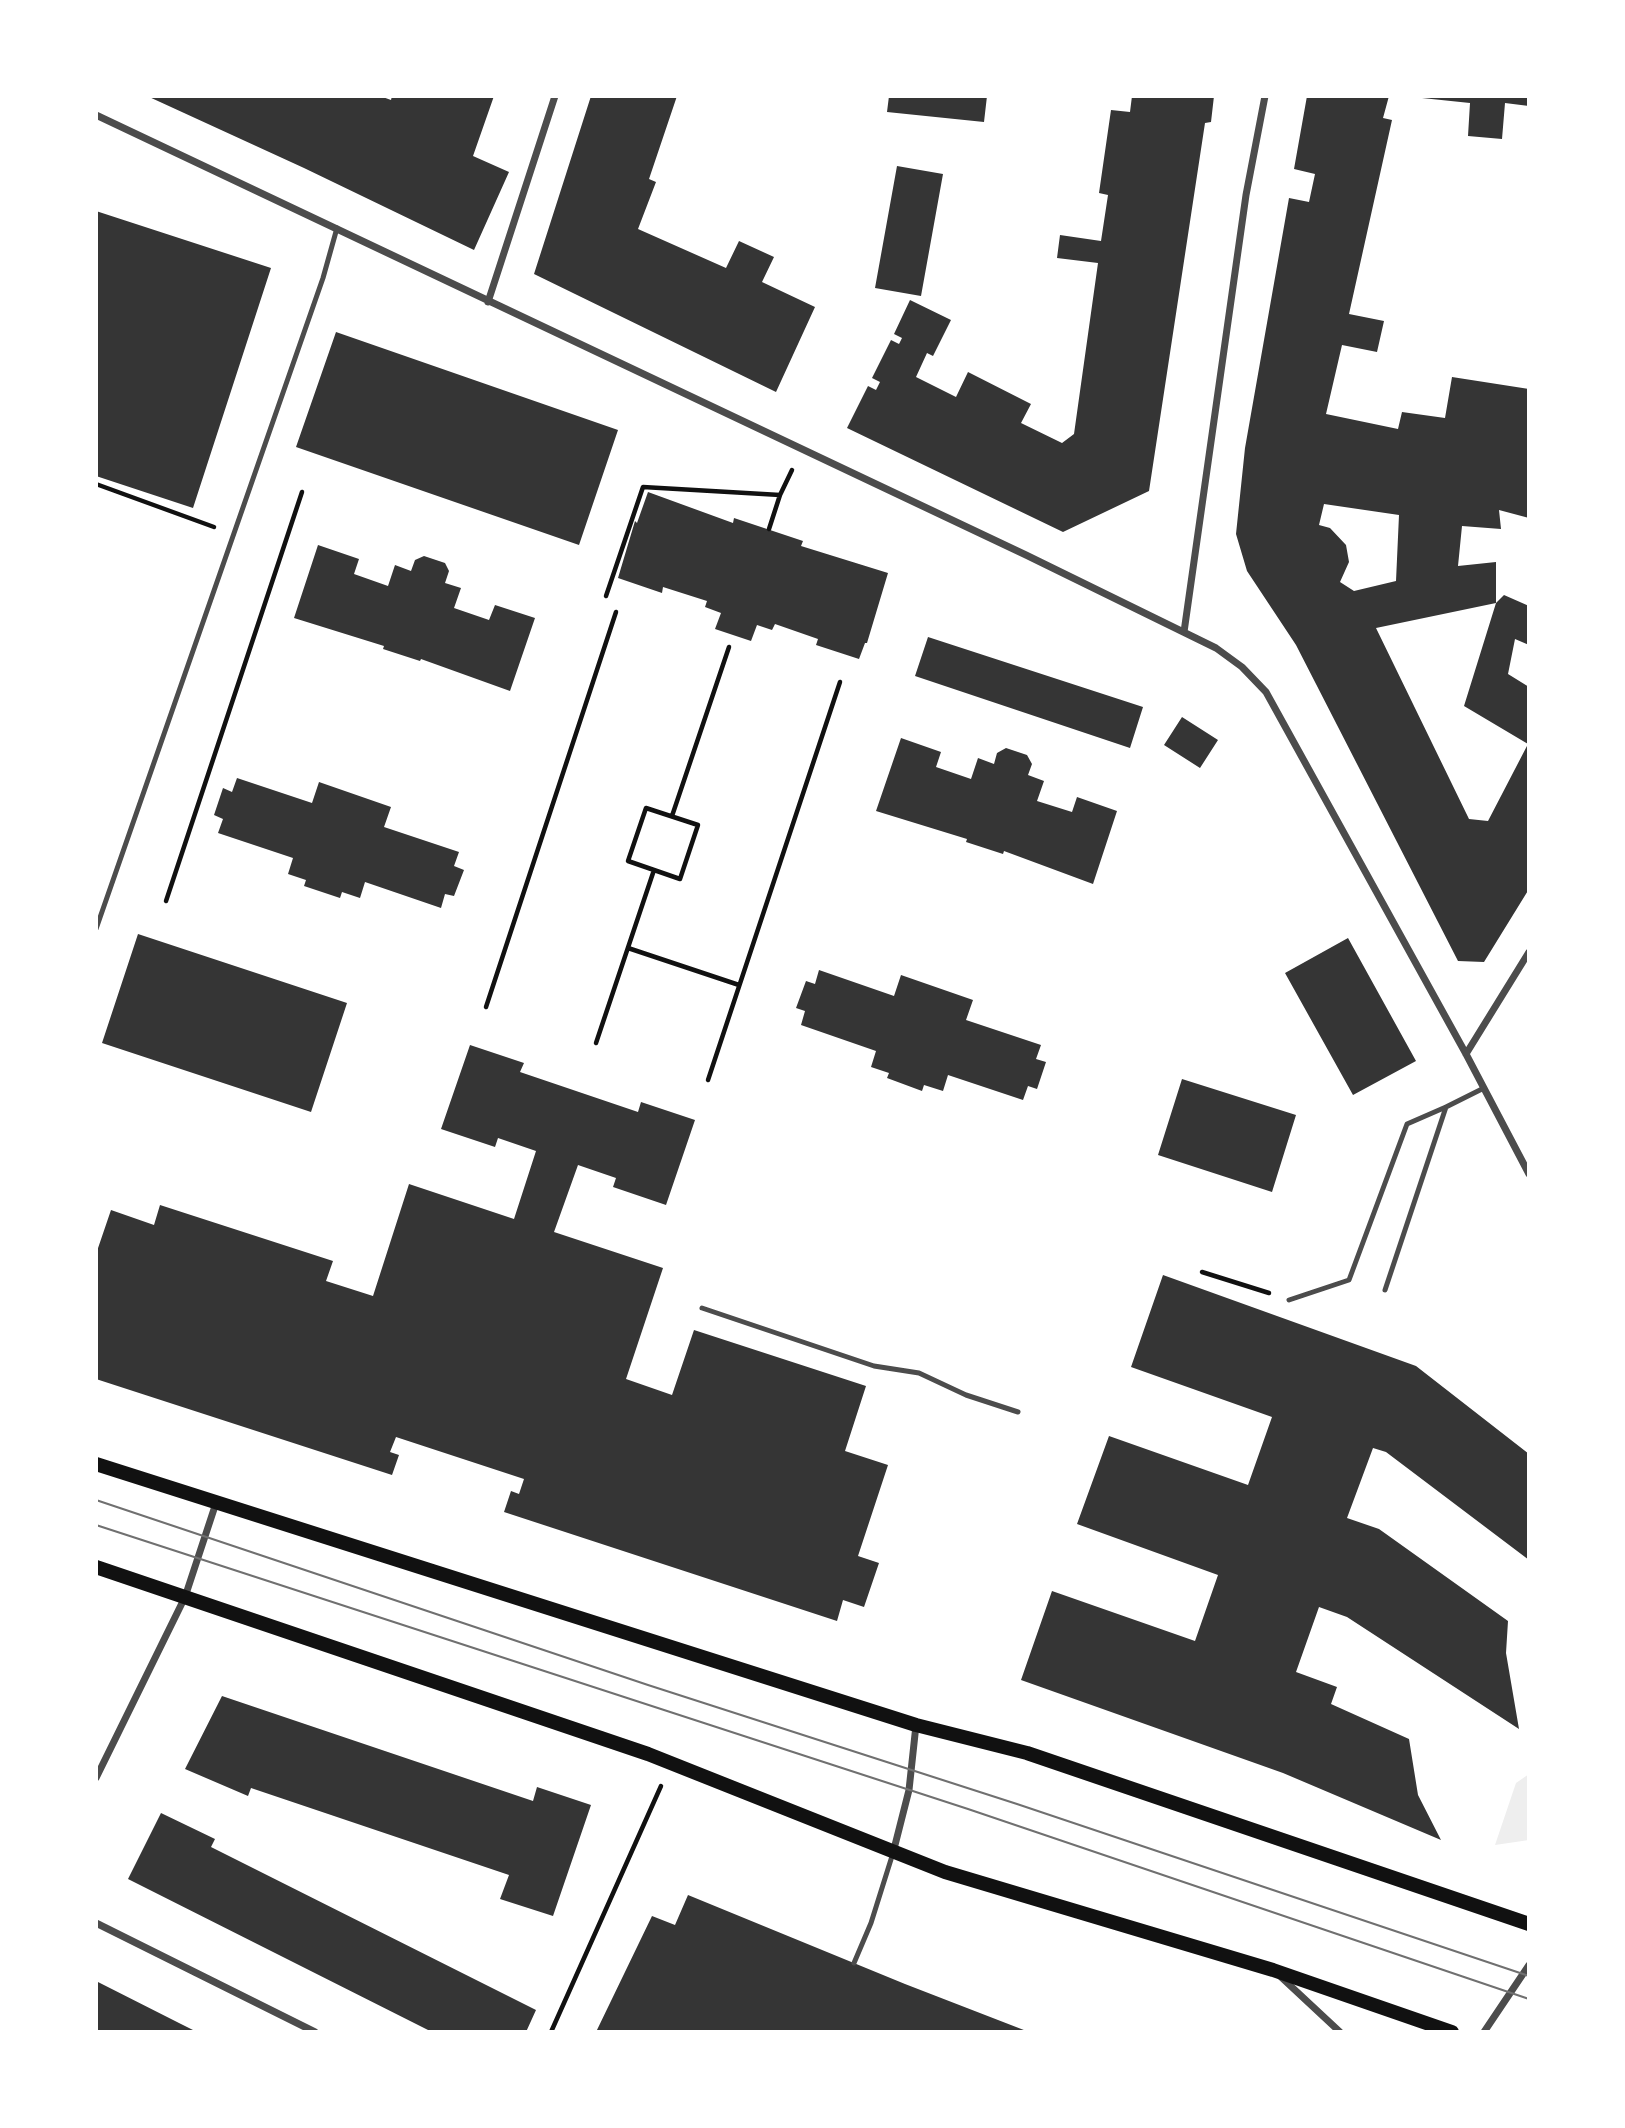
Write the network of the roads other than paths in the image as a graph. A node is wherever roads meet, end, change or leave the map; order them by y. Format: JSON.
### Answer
{"nodes":[{"id":1,"x":555,"y":96,"type":"edge"},
{"id":2,"x":1265,"y":96,"type":"edge"},
{"id":3,"x":96,"y":116,"type":"edge"},
{"id":4,"x":337,"y":228,"type":"junction"},
{"id":5,"x":488,"y":302,"type":"junction"},
{"id":6,"x":1184,"y":632,"type":"junction"},
{"id":7,"x":96,"y":929,"type":"edge"},
{"id":8,"x":1529,"y":952,"type":"edge"},
{"id":9,"x":1466,"y":1054,"type":"junction"},
{"id":10,"x":1484,"y":1088,"type":"junction"},
{"id":11,"x":1446,"y":1107,"type":"junction"},
{"id":12,"x":1529,"y":1174,"type":"edge"},
{"id":13,"x":1385,"y":1290,"type":"dead end"},
{"id":14,"x":1289,"y":1300,"type":"road end"},
{"id":15,"x":702,"y":1308,"type":"dead end"},
{"id":16,"x":1018,"y":1412,"type":"dead end"},
{"id":17,"x":96,"y":1464,"type":"edge"},
{"id":18,"x":216,"y":1503,"type":"junction"},
{"id":19,"x":96,"y":1567,"type":"edge"},
{"id":20,"x":185,"y":1597,"type":"junction"},
{"id":21,"x":916,"y":1725,"type":"junction"},
{"id":22,"x":96,"y":1778,"type":"edge"},
{"id":23,"x":893,"y":1853,"type":"junction"},
{"id":24,"x":96,"y":1923,"type":"edge"},
{"id":25,"x":1529,"y":1924,"type":"edge"},
{"id":26,"x":854,"y":1963,"type":"dead end"},
{"id":27,"x":1529,"y":1965,"type":"edge"},
{"id":28,"x":1273,"y":1969,"type":"junction"},
{"id":29,"x":315,"y":2032,"type":"edge"},
{"id":30,"x":1340,"y":2032,"type":"edge"},
{"id":31,"x":1452,"y":2032,"type":"edge"},
{"id":32,"x":1484,"y":2032,"type":"edge"}],
"edges":[{"from":1,"to":5,"type":"street"},
{"from":2,"to":6,"type":"street"},
{"from":3,"to":4,"type":"street"},
{"from":4,"to":5,"type":"street"},
{"from":4,"to":7,"type":"lane"},
{"from":5,"to":6,"type":"street"},
{"from":6,"to":9,"type":"street"},
{"from":8,"to":9,"type":"street"},
{"from":9,"to":10,"type":"street"},
{"from":10,"to":11,"type":"lane"},
{"from":10,"to":12,"type":"street"},
{"from":11,"to":13,"type":"lane"},
{"from":11,"to":14,"type":"lane"},
{"from":15,"to":16,"type":"lane"},
{"from":17,"to":18,"type":"main road"},
{"from":18,"to":20,"type":"street"},
{"from":18,"to":21,"type":"main road"},
{"from":19,"to":20,"type":"main road"},
{"from":20,"to":22,"type":"street"},
{"from":20,"to":23,"type":"main road"},
{"from":21,"to":23,"type":"street"},
{"from":21,"to":25,"type":"main road"},
{"from":23,"to":26,"type":"lane"},
{"from":23,"to":28,"type":"main road"},
{"from":24,"to":29,"type":"street"},
{"from":27,"to":32,"type":"street"},
{"from":28,"to":30,"type":"street"},
{"from":28,"to":31,"type":"main road"}]}
